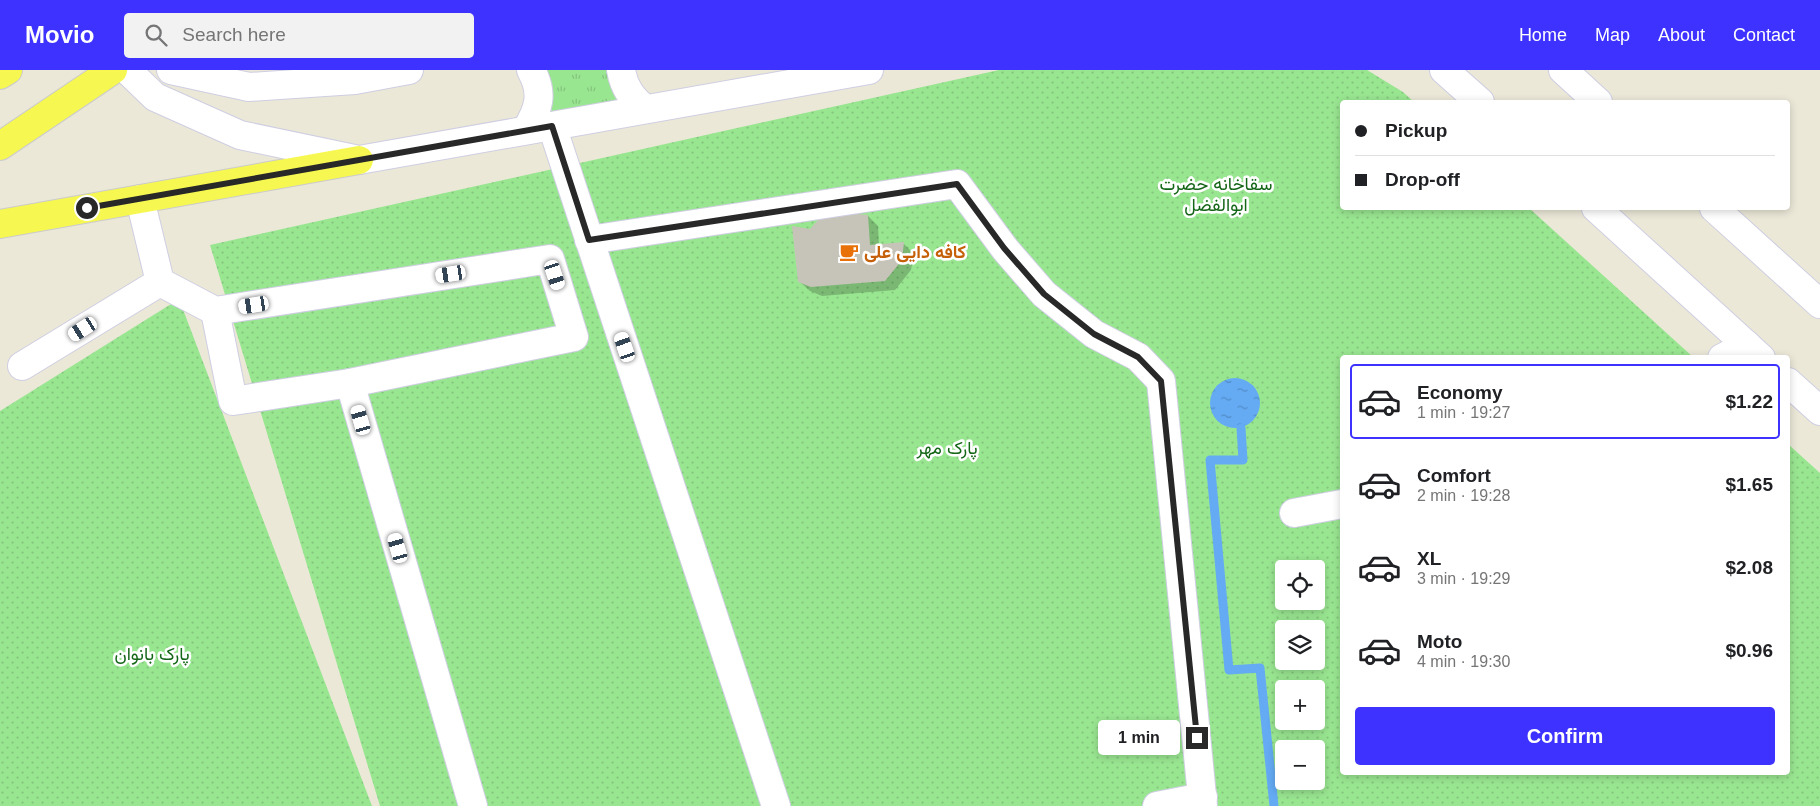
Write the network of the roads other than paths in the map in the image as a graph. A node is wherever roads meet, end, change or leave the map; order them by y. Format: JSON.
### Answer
{"nodes":[{"id":1,"x":8,"y":70,"type":"edge"},
{"id":2,"x":113,"y":70,"type":"edge"},
{"id":3,"x":127,"y":70,"type":"edge"},
{"id":4,"x":170,"y":70,"type":"edge"},
{"id":5,"x":409,"y":70,"type":"edge"},
{"id":6,"x":531,"y":70,"type":"edge"},
{"id":7,"x":621,"y":70,"type":"edge"},
{"id":8,"x":869,"y":70,"type":"edge"},
{"id":9,"x":1444,"y":70,"type":"edge"},
{"id":10,"x":1562,"y":70,"type":"edge"},
{"id":11,"x":0,"y":75,"type":"edge"},
{"id":12,"x":1478,"y":100,"type":"edge"},
{"id":13,"x":1596,"y":100,"type":"edge"},
{"id":14,"x":645,"y":109,"type":"junction"},
{"id":15,"x":539,"y":128,"type":"junction"},
{"id":16,"x":0,"y":146,"type":"edge"},
{"id":17,"x":359,"y":160,"type":"junction"},
{"id":18,"x":140,"y":199,"type":"junction"},
{"id":19,"x":1598,"y":210,"type":"edge"},
{"id":20,"x":1716,"y":210,"type":"edge"},
{"id":21,"x":0,"y":224,"type":"edge"},
{"id":22,"x":589,"y":240,"type":"junction"},
{"id":23,"x":160,"y":282,"type":"junction"},
{"id":24,"x":1820,"y":304,"type":"edge"},
{"id":25,"x":215,"y":311,"type":"junction"},
{"id":26,"x":1754,"y":351,"type":"edge"},
{"id":27,"x":1736,"y":355,"type":"edge"},
{"id":28,"x":22,"y":366,"type":"dead end"},
{"id":29,"x":350,"y":383,"type":"junction"},
{"id":30,"x":1790,"y":384,"type":"edge"},
{"id":31,"x":1818,"y":408,"type":"edge"},
{"id":32,"x":1340,"y":504,"type":"edge"},
{"id":33,"x":1294,"y":513,"type":"dead end"},
{"id":34,"x":1203,"y":802,"type":"edge"},
{"id":35,"x":473,"y":806,"type":"edge"},
{"id":36,"x":776,"y":806,"type":"edge"},
{"id":37,"x":1157,"y":806,"type":"edge"}],
"edges":[{"from":1,"to":11,"type":"main road"},
{"from":2,"to":16,"type":"main road"},
{"from":3,"to":17,"type":"street"},
{"from":4,"to":5,"type":"street"},
{"from":6,"to":15,"type":"street"},
{"from":7,"to":14,"type":"street"},
{"from":8,"to":14,"type":"street"},
{"from":9,"to":12,"type":"street"},
{"from":10,"to":13,"type":"street"},
{"from":14,"to":15,"type":"street"},
{"from":15,"to":17,"type":"street"},
{"from":15,"to":22,"type":"street"},
{"from":17,"to":18,"type":"main road"},
{"from":18,"to":21,"type":"main road"},
{"from":18,"to":23,"type":"street"},
{"from":19,"to":26,"type":"street"},
{"from":20,"to":24,"type":"street"},
{"from":22,"to":34,"type":"street"},
{"from":22,"to":36,"type":"street"},
{"from":23,"to":25,"type":"street"},
{"from":23,"to":28,"type":"street"},
{"from":25,"to":29,"type":"street"},
{"from":25,"to":29,"type":"street"},
{"from":26,"to":27,"type":"street"},
{"from":29,"to":35,"type":"street"},
{"from":30,"to":31,"type":"street"},
{"from":32,"to":33,"type":"street"},
{"from":34,"to":37,"type":"street"}]}
